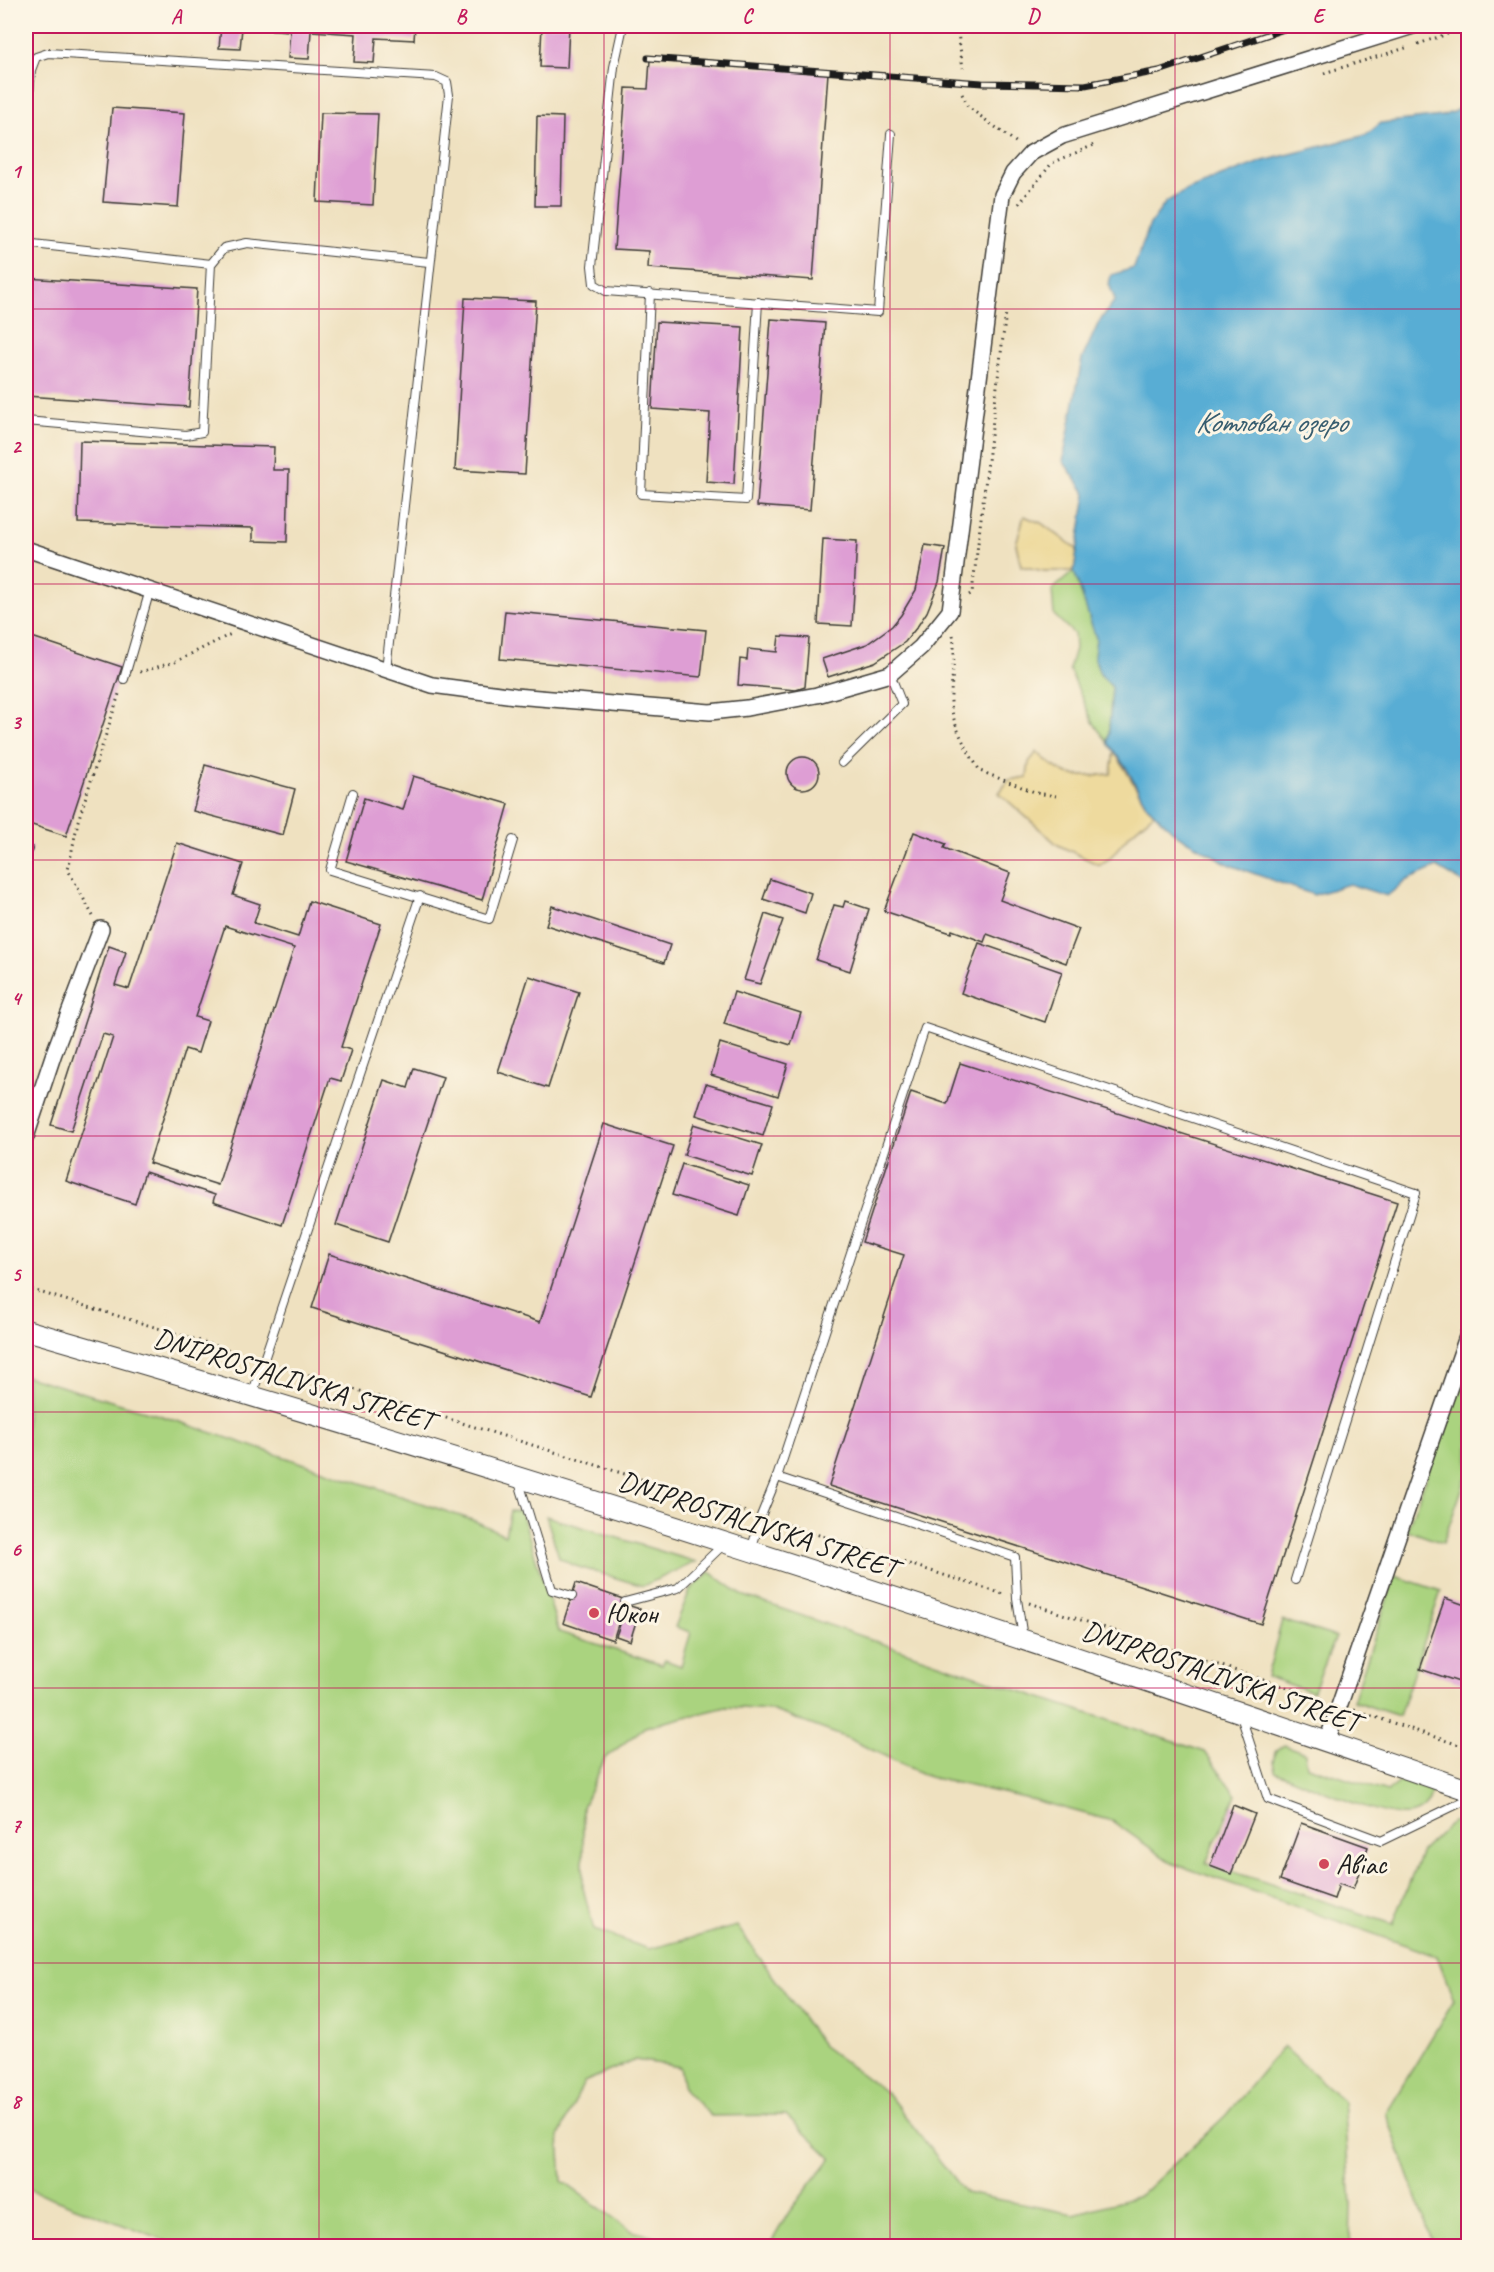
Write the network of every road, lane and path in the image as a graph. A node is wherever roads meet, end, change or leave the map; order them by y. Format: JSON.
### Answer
{"nodes":[{"id":1,"x":623,"y":26,"type":"edge"},
{"id":2,"x":957,"y":26,"type":"edge"},
{"id":3,"x":1413,"y":26,"type":"edge"},
{"id":4,"x":1468,"y":27,"type":"edge"},
{"id":5,"x":963,"y":68,"type":"dead end"},
{"id":6,"x":1321,"y":74,"type":"dead end"},
{"id":7,"x":962,"y":94,"type":"dead end"},
{"id":8,"x":26,"y":131,"type":"edge"},
{"id":9,"x":891,"y":134,"type":"dead end"},
{"id":10,"x":1098,"y":144,"type":"dead end"},
{"id":11,"x":1031,"y":153,"type":"junction"},
{"id":12,"x":1018,"y":211,"type":"dead end"},
{"id":13,"x":26,"y":237,"type":"edge"},
{"id":14,"x":429,"y":262,"type":"junction"},
{"id":15,"x":211,"y":264,"type":"junction"},
{"id":16,"x":650,"y":293,"type":"junction"},
{"id":17,"x":1007,"y":301,"type":"dead end"},
{"id":18,"x":758,"y":302,"type":"junction"},
{"id":19,"x":26,"y":421,"type":"edge"},
{"id":20,"x":26,"y":549,"type":"edge"},
{"id":21,"x":150,"y":590,"type":"junction"},
{"id":22,"x":950,"y":611,"type":"junction"},
{"id":23,"x":251,"y":624,"type":"junction"},
{"id":24,"x":386,"y":670,"type":"junction"},
{"id":25,"x":890,"y":674,"type":"junction"},
{"id":26,"x":124,"y":679,"type":"junction"},
{"id":27,"x":842,"y":763,"type":"dead end"},
{"id":28,"x":353,"y":794,"type":"dead end"},
{"id":29,"x":1056,"y":796,"type":"dead end"},
{"id":30,"x":513,"y":840,"type":"dead end"},
{"id":31,"x":420,"y":896,"type":"junction"},
{"id":32,"x":85,"y":904,"type":"dead end"},
{"id":33,"x":101,"y":929,"type":"dead end"},
{"id":34,"x":26,"y":1137,"type":"edge"},
{"id":35,"x":26,"y":1330,"type":"edge"},
{"id":36,"x":1468,"y":1334,"type":"edge"},
{"id":37,"x":252,"y":1395,"type":"junction"},
{"id":38,"x":518,"y":1477,"type":"junction"},
{"id":39,"x":777,"y":1477,"type":"junction"},
{"id":40,"x":724,"y":1544,"type":"junction"},
{"id":41,"x":750,"y":1552,"type":"junction"},
{"id":42,"x":1295,"y":1580,"type":"dead end"},
{"id":43,"x":572,"y":1596,"type":"dead end"},
{"id":44,"x":625,"y":1602,"type":"dead end"},
{"id":45,"x":1024,"y":1640,"type":"junction"},
{"id":46,"x":1239,"y":1711,"type":"junction"},
{"id":47,"x":1327,"y":1741,"type":"junction"},
{"id":48,"x":1468,"y":1790,"type":"edge"},
{"id":49,"x":1468,"y":1799,"type":"edge"}],
"edges":[{"from":1,"to":16,"type":"lane"},
{"from":2,"to":5,"type":"path"},
{"from":3,"to":11,"type":"street"},
{"from":4,"to":6,"type":"path"},
{"from":7,"to":11,"type":"path"},
{"from":8,"to":14,"type":"lane"},
{"from":9,"to":18,"type":"lane"},
{"from":10,"to":12,"type":"path"},
{"from":11,"to":22,"type":"street"},
{"from":13,"to":15,"type":"lane"},
{"from":14,"to":15,"type":"lane"},
{"from":14,"to":24,"type":"lane"},
{"from":15,"to":19,"type":"lane"},
{"from":16,"to":18,"type":"lane"},
{"from":16,"to":18,"type":"lane"},
{"from":17,"to":22,"type":"path"},
{"from":20,"to":21,"type":"street"},
{"from":21,"to":23,"type":"street"},
{"from":21,"to":26,"type":"lane"},
{"from":22,"to":25,"type":"street"},
{"from":22,"to":29,"type":"path"},
{"from":23,"to":24,"type":"street"},
{"from":23,"to":26,"type":"path"},
{"from":24,"to":25,"type":"street"},
{"from":25,"to":27,"type":"lane"},
{"from":26,"to":32,"type":"path"},
{"from":28,"to":31,"type":"lane"},
{"from":30,"to":31,"type":"lane"},
{"from":31,"to":37,"type":"lane"},
{"from":33,"to":34,"type":"street"},
{"from":35,"to":37,"type":"street","name":"DNIPROSTALIVSKA STREET"},
{"from":36,"to":47,"type":"street"},
{"from":37,"to":38,"type":"street","name":"DNIPROSTALIVSKA STREET"},
{"from":38,"to":40,"type":"street","name":"DNIPROSTALIVSKA STREET"},
{"from":38,"to":43,"type":"lane"},
{"from":39,"to":41,"type":"lane"},
{"from":39,"to":42,"type":"lane"},
{"from":39,"to":45,"type":"lane"},
{"from":40,"to":41,"type":"street","name":"DNIPROSTALIVSKA STREET"},
{"from":40,"to":44,"type":"lane"},
{"from":41,"to":45,"type":"street","name":"DNIPROSTALIVSKA STREET"},
{"from":45,"to":46,"type":"street","name":"DNIPROSTALIVSKA STREET"},
{"from":46,"to":47,"type":"street","name":"DNIPROSTALIVSKA STREET"},
{"from":46,"to":49,"type":"lane"},
{"from":47,"to":48,"type":"street","name":"DNIPROSTALIVSKA STREET"}]}
